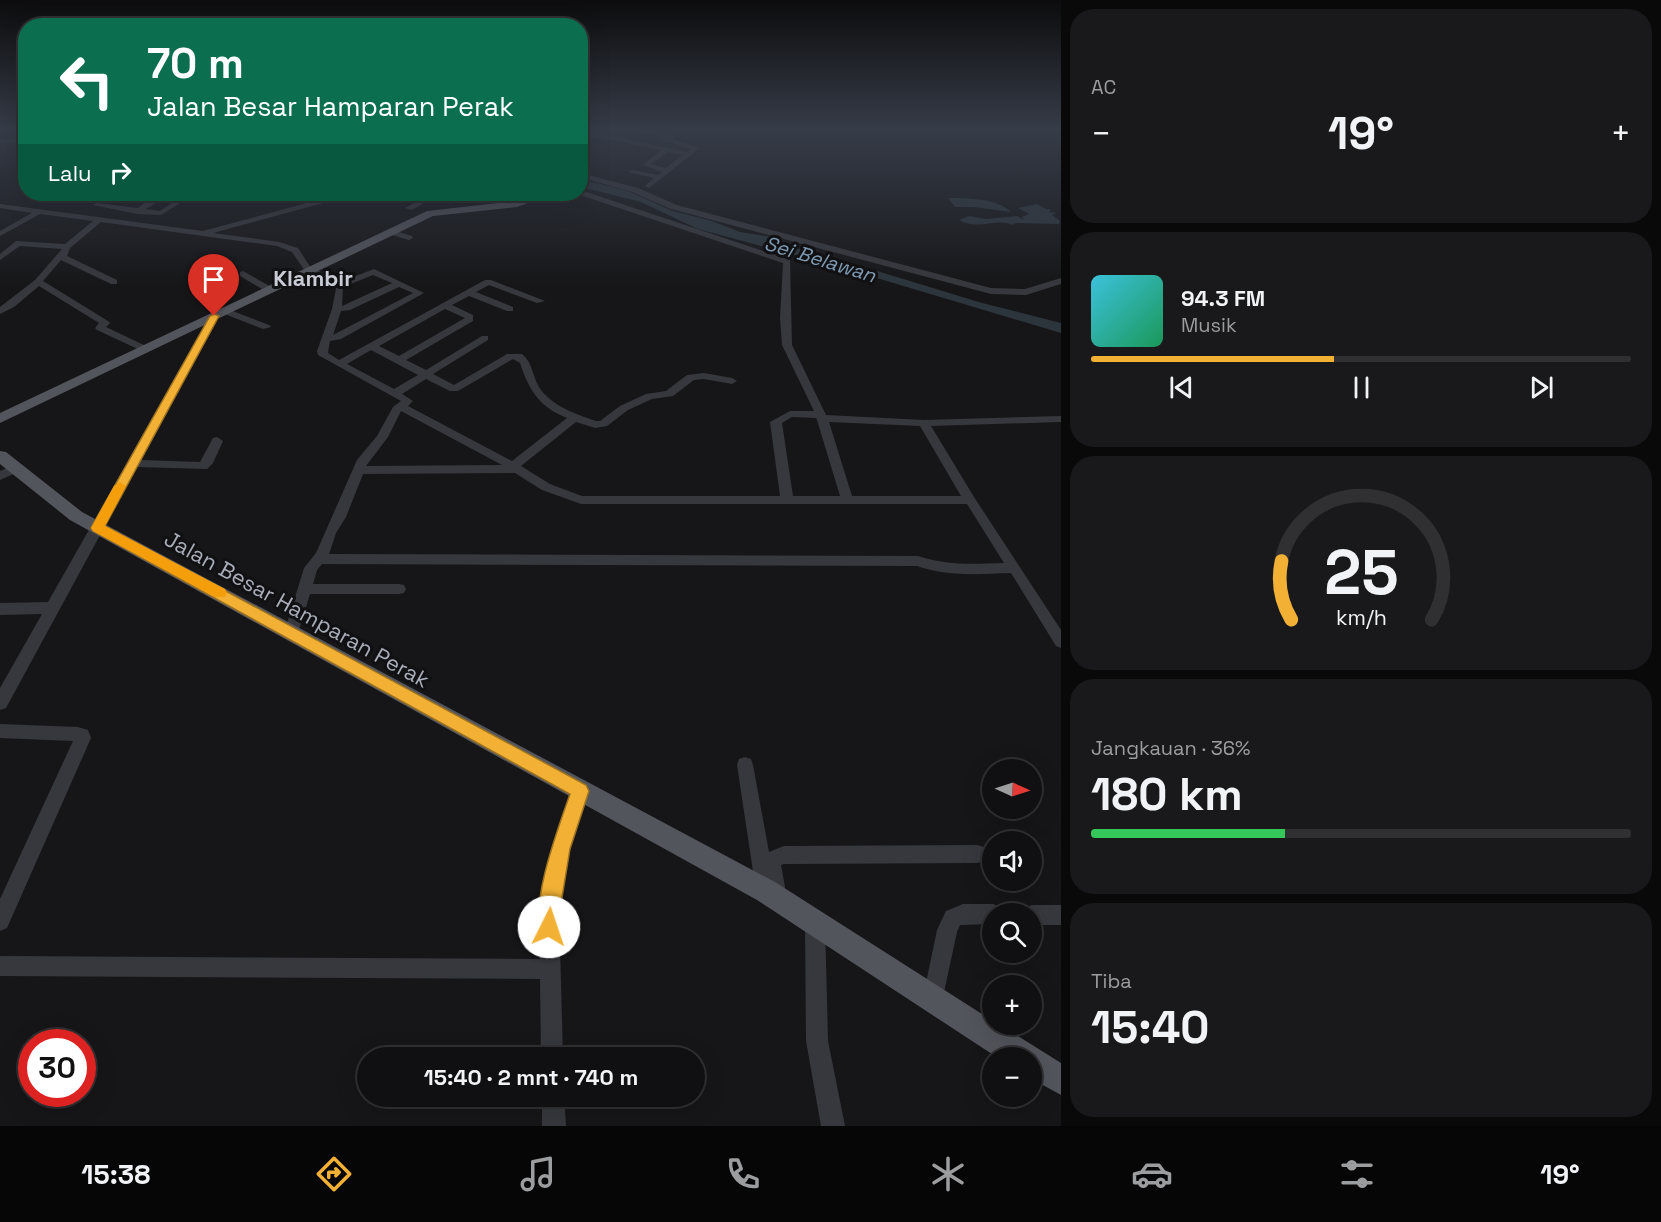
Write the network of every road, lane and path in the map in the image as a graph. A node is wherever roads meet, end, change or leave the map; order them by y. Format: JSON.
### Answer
{"nodes":[{"id":1,"x":610,"y":184,"type":"edge"},
{"id":2,"x":652,"y":184,"type":"edge"},
{"id":3,"x":649,"y":186,"type":"dead end"},
{"id":4,"x":588,"y":195,"type":"edge"},
{"id":5,"x":153,"y":201,"type":"edge"},
{"id":6,"x":180,"y":201,"type":"edge"},
{"id":7,"x":320,"y":201,"type":"edge"},
{"id":8,"x":421,"y":201,"type":"edge"},
{"id":9,"x":527,"y":201,"type":"edge"},
{"id":10,"x":98,"y":205,"type":"dead end"},
{"id":11,"x":0,"y":206,"type":"edge"},
{"id":12,"x":409,"y":207,"type":"dead end"},
{"id":13,"x":138,"y":211,"type":"junction"},
{"id":14,"x":38,"y":212,"type":"junction"},
{"id":15,"x":99,"y":220,"type":"junction"},
{"id":16,"x":120,"y":222,"type":"junction"},
{"id":17,"x":392,"y":232,"type":"junction"},
{"id":18,"x":200,"y":233,"type":"junction"},
{"id":19,"x":0,"y":234,"type":"edge"},
{"id":20,"x":409,"y":238,"type":"dead end"},
{"id":21,"x":0,"y":242,"type":"edge"},
{"id":22,"x":16,"y":243,"type":"junction"},
{"id":23,"x":64,"y":251,"type":"junction"},
{"id":24,"x":0,"y":258,"type":"edge"},
{"id":25,"x":311,"y":271,"type":"junction"},
{"id":26,"x":243,"y":274,"type":"dead end"},
{"id":27,"x":1061,"y":281,"type":"edge"},
{"id":28,"x":38,"y":282,"type":"junction"},
{"id":29,"x":114,"y":282,"type":"dead end"},
{"id":30,"x":399,"y":283,"type":"junction"},
{"id":31,"x":355,"y":289,"type":"junction"},
{"id":32,"x":270,"y":290,"type":"junction"},
{"id":33,"x":469,"y":293,"type":"junction"},
{"id":34,"x":540,"y":301,"type":"dead end"},
{"id":35,"x":446,"y":306,"type":"junction"},
{"id":36,"x":337,"y":309,"type":"junction"},
{"id":37,"x":510,"y":309,"type":"dead end"},
{"id":38,"x":0,"y":311,"type":"edge"},
{"id":39,"x":220,"y":314,"type":"junction"},
{"id":40,"x":401,"y":317,"type":"junction"},
{"id":41,"x":266,"y":327,"type":"dead end"},
{"id":42,"x":485,"y":338,"type":"dead end"},
{"id":43,"x":326,"y":339,"type":"junction"},
{"id":44,"x":370,"y":346,"type":"junction"},
{"id":45,"x":146,"y":349,"type":"junction"},
{"id":46,"x":398,"y":361,"type":"junction"},
{"id":47,"x":339,"y":364,"type":"junction"},
{"id":48,"x":426,"y":376,"type":"junction"},
{"id":49,"x":732,"y":381,"type":"dead end"},
{"id":50,"x":398,"y":400,"type":"junction"},
{"id":51,"x":821,"y":416,"type":"junction"},
{"id":52,"x":574,"y":418,"type":"junction"},
{"id":53,"x":0,"y":419,"type":"edge"},
{"id":54,"x":1061,"y":419,"type":"edge"},
{"id":55,"x":924,"y":423,"type":"junction"},
{"id":56,"x":217,"y":441,"type":"dead end"},
{"id":57,"x":0,"y":456,"type":"edge"},
{"id":58,"x":132,"y":463,"type":"junction"},
{"id":59,"x":515,"y":468,"type":"junction"},
{"id":60,"x":359,"y":470,"type":"junction"},
{"id":61,"x":7,"y":473,"type":"edge"},
{"id":62,"x":787,"y":500,"type":"junction"},
{"id":63,"x":847,"y":500,"type":"junction"},
{"id":64,"x":970,"y":500,"type":"junction"},
{"id":65,"x":98,"y":528,"type":"junction"},
{"id":66,"x":319,"y":560,"type":"junction"},
{"id":67,"x":1014,"y":568,"type":"junction"},
{"id":68,"x":304,"y":589,"type":"junction"},
{"id":69,"x":399,"y":589,"type":"dead end"},
{"id":70,"x":53,"y":608,"type":"junction"},
{"id":71,"x":0,"y":609,"type":"edge"},
{"id":72,"x":291,"y":633,"type":"junction"},
{"id":73,"x":1061,"y":642,"type":"edge"},
{"id":74,"x":0,"y":703,"type":"edge"},
{"id":75,"x":0,"y":731,"type":"edge"},
{"id":76,"x":745,"y":765,"type":"dead end"},
{"id":77,"x":580,"y":791,"type":"junction"},
{"id":78,"x":977,"y":854,"type":"dead end"},
{"id":79,"x":771,"y":894,"type":"junction"},
{"id":80,"x":982,"y":914,"type":"edge"},
{"id":81,"x":1042,"y":915,"type":"edge"},
{"id":82,"x":1061,"y":915,"type":"edge"},
{"id":83,"x":0,"y":921,"type":"edge"},
{"id":84,"x":815,"y":922,"type":"junction"},
{"id":85,"x":0,"y":966,"type":"edge"},
{"id":86,"x":549,"y":969,"type":"junction"},
{"id":87,"x":933,"y":997,"type":"junction"},
{"id":88,"x":552,"y":1047,"type":"edge"},
{"id":89,"x":1008,"y":1047,"type":"edge"},
{"id":90,"x":1042,"y":1068,"type":"edge"},
{"id":91,"x":1061,"y":1080,"type":"edge"},
{"id":92,"x":553,"y":1107,"type":"edge"},
{"id":93,"x":554,"y":1126,"type":"edge"},
{"id":94,"x":833,"y":1126,"type":"edge"}],
"edges":[{"from":1,"to":27,"type":"street"},
{"from":2,"to":3,"type":"street"},
{"from":4,"to":51,"type":"street"},
{"from":5,"to":13,"type":"street"},
{"from":6,"to":13,"type":"street"},
{"from":7,"to":18,"type":"street"},
{"from":8,"to":12,"type":"street"},
{"from":9,"to":17,"type":"main road"},
{"from":10,"to":13,"type":"street"},
{"from":11,"to":14,"type":"street"},
{"from":13,"to":16,"type":"street"},
{"from":14,"to":15,"type":"street"},
{"from":14,"to":19,"type":"street"},
{"from":15,"to":16,"type":"street"},
{"from":15,"to":23,"type":"street"},
{"from":16,"to":18,"type":"street"},
{"from":17,"to":20,"type":"street"},
{"from":17,"to":25,"type":"main road"},
{"from":18,"to":25,"type":"street"},
{"from":21,"to":22,"type":"street"},
{"from":22,"to":23,"type":"street"},
{"from":22,"to":24,"type":"street"},
{"from":23,"to":28,"type":"street"},
{"from":23,"to":29,"type":"street"},
{"from":25,"to":31,"type":"street"},
{"from":25,"to":32,"type":"main road"},
{"from":26,"to":32,"type":"street"},
{"from":28,"to":38,"type":"street"},
{"from":28,"to":45,"type":"street"},
{"from":30,"to":31,"type":"street"},
{"from":30,"to":31,"type":"street"},
{"from":30,"to":40,"type":"street"},
{"from":31,"to":36,"type":"street"},
{"from":31,"to":36,"type":"street"},
{"from":32,"to":39,"type":"main road"},
{"from":33,"to":34,"type":"street"},
{"from":33,"to":35,"type":"street"},
{"from":33,"to":37,"type":"street"},
{"from":35,"to":40,"type":"street"},
{"from":35,"to":46,"type":"street"},
{"from":36,"to":43,"type":"street"},
{"from":39,"to":41,"type":"street"},
{"from":39,"to":45,"type":"main road"},
{"from":39,"to":58,"type":"street"},
{"from":40,"to":43,"type":"street"},
{"from":40,"to":44,"type":"street"},
{"from":42,"to":48,"type":"street"},
{"from":43,"to":47,"type":"street"},
{"from":44,"to":46,"type":"street"},
{"from":44,"to":47,"type":"street"},
{"from":45,"to":53,"type":"main road"},
{"from":46,"to":48,"type":"street"},
{"from":47,"to":50,"type":"street"},
{"from":48,"to":50,"type":"street"},
{"from":48,"to":52,"type":"street"},
{"from":49,"to":52,"type":"street"},
{"from":50,"to":59,"type":"street"},
{"from":50,"to":60,"type":"street"},
{"from":51,"to":55,"type":"street"},
{"from":51,"to":62,"type":"street"},
{"from":51,"to":63,"type":"street"},
{"from":52,"to":59,"type":"street"},
{"from":54,"to":55,"type":"street"},
{"from":55,"to":64,"type":"street"},
{"from":56,"to":58,"type":"street"},
{"from":57,"to":61,"type":"main road","name":"Jalan Besar Hamparan Perak"},
{"from":58,"to":65,"type":"street"},
{"from":59,"to":60,"type":"street"},
{"from":59,"to":62,"type":"street"},
{"from":60,"to":66,"type":"street"},
{"from":61,"to":65,"type":"main road","name":"Jalan Besar Hamparan Perak"},
{"from":62,"to":63,"type":"street"},
{"from":63,"to":64,"type":"street"},
{"from":64,"to":67,"type":"street"},
{"from":65,"to":70,"type":"street"},
{"from":65,"to":72,"type":"main road","name":"Jalan Besar Hamparan Perak"},
{"from":66,"to":67,"type":"street"},
{"from":66,"to":68,"type":"street"},
{"from":67,"to":73,"type":"street"},
{"from":68,"to":69,"type":"street"},
{"from":68,"to":72,"type":"street"},
{"from":70,"to":71,"type":"street"},
{"from":70,"to":74,"type":"street"},
{"from":72,"to":77,"type":"main road","name":"Jalan Besar Hamparan Perak"},
{"from":75,"to":83,"type":"street"},
{"from":76,"to":79,"type":"street"},
{"from":77,"to":79,"type":"main road","name":"Jalan Besar Hamparan Perak"},
{"from":77,"to":86,"type":"street"},
{"from":78,"to":79,"type":"street"},
{"from":79,"to":84,"type":"main road","name":"Jalan Besar Hamparan Perak"},
{"from":80,"to":87,"type":"street"},
{"from":81,"to":82,"type":"street"},
{"from":84,"to":87,"type":"main road","name":"Jalan Besar Hamparan Perak"},
{"from":84,"to":94,"type":"street"},
{"from":85,"to":86,"type":"street"},
{"from":86,"to":88,"type":"street"},
{"from":87,"to":89,"type":"main road","name":"Jalan Besar Hamparan Perak"},
{"from":90,"to":91,"type":"main road"},
{"from":92,"to":93,"type":"street"}]}
